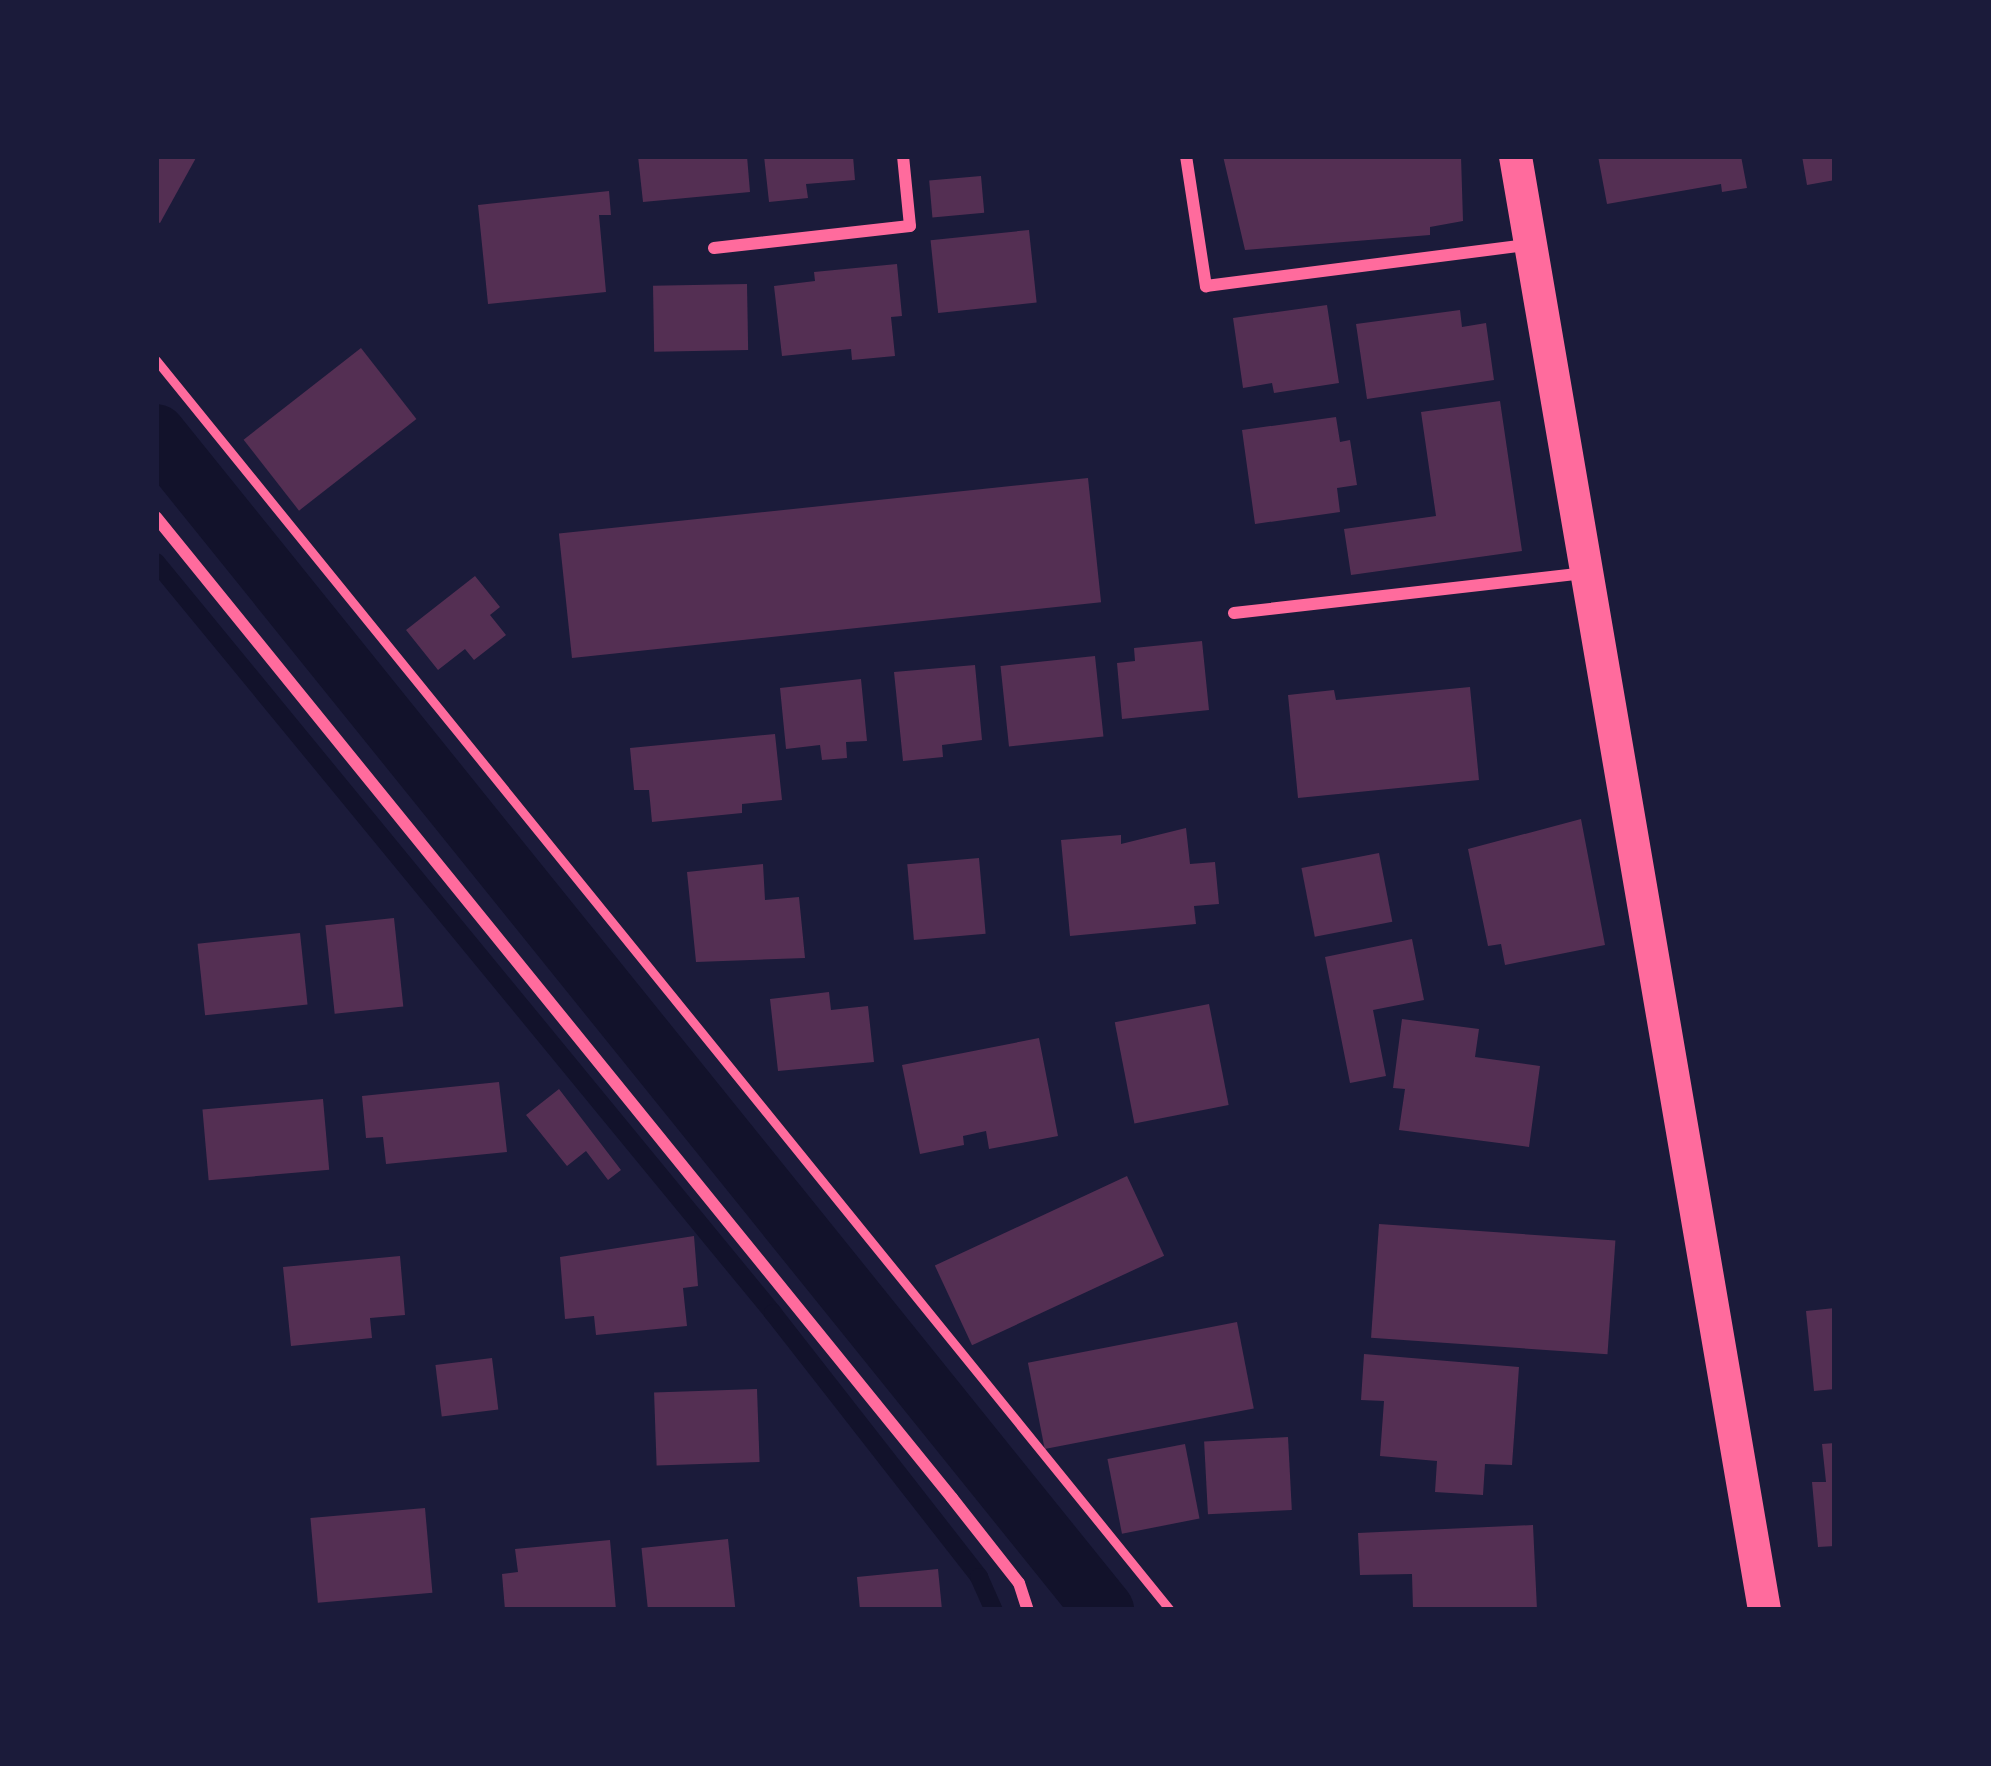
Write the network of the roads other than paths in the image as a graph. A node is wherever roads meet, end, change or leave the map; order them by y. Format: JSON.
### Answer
{"nodes":[{"id":1,"x":903,"y":156,"type":"edge"},
{"id":2,"x":1186,"y":156,"type":"edge"},
{"id":3,"x":1515,"y":156,"type":"edge"},
{"id":4,"x":1529,"y":245,"type":"junction"},
{"id":5,"x":714,"y":248,"type":"dead end"},
{"id":6,"x":156,"y":360,"type":"edge"},
{"id":7,"x":156,"y":517,"type":"edge"},
{"id":8,"x":1585,"y":573,"type":"junction"},
{"id":9,"x":1234,"y":613,"type":"dead end"},
{"id":10,"x":1028,"y":1610,"type":"edge"},
{"id":11,"x":1170,"y":1610,"type":"edge"},
{"id":12,"x":1764,"y":1610,"type":"edge"}],
"edges":[{"from":1,"to":5,"type":"street"},
{"from":2,"to":4,"type":"street"},
{"from":3,"to":4,"type":"highway"},
{"from":4,"to":8,"type":"highway"},
{"from":6,"to":11,"type":"lane"},
{"from":7,"to":10,"type":"street"},
{"from":8,"to":9,"type":"street"},
{"from":8,"to":12,"type":"highway"}]}
